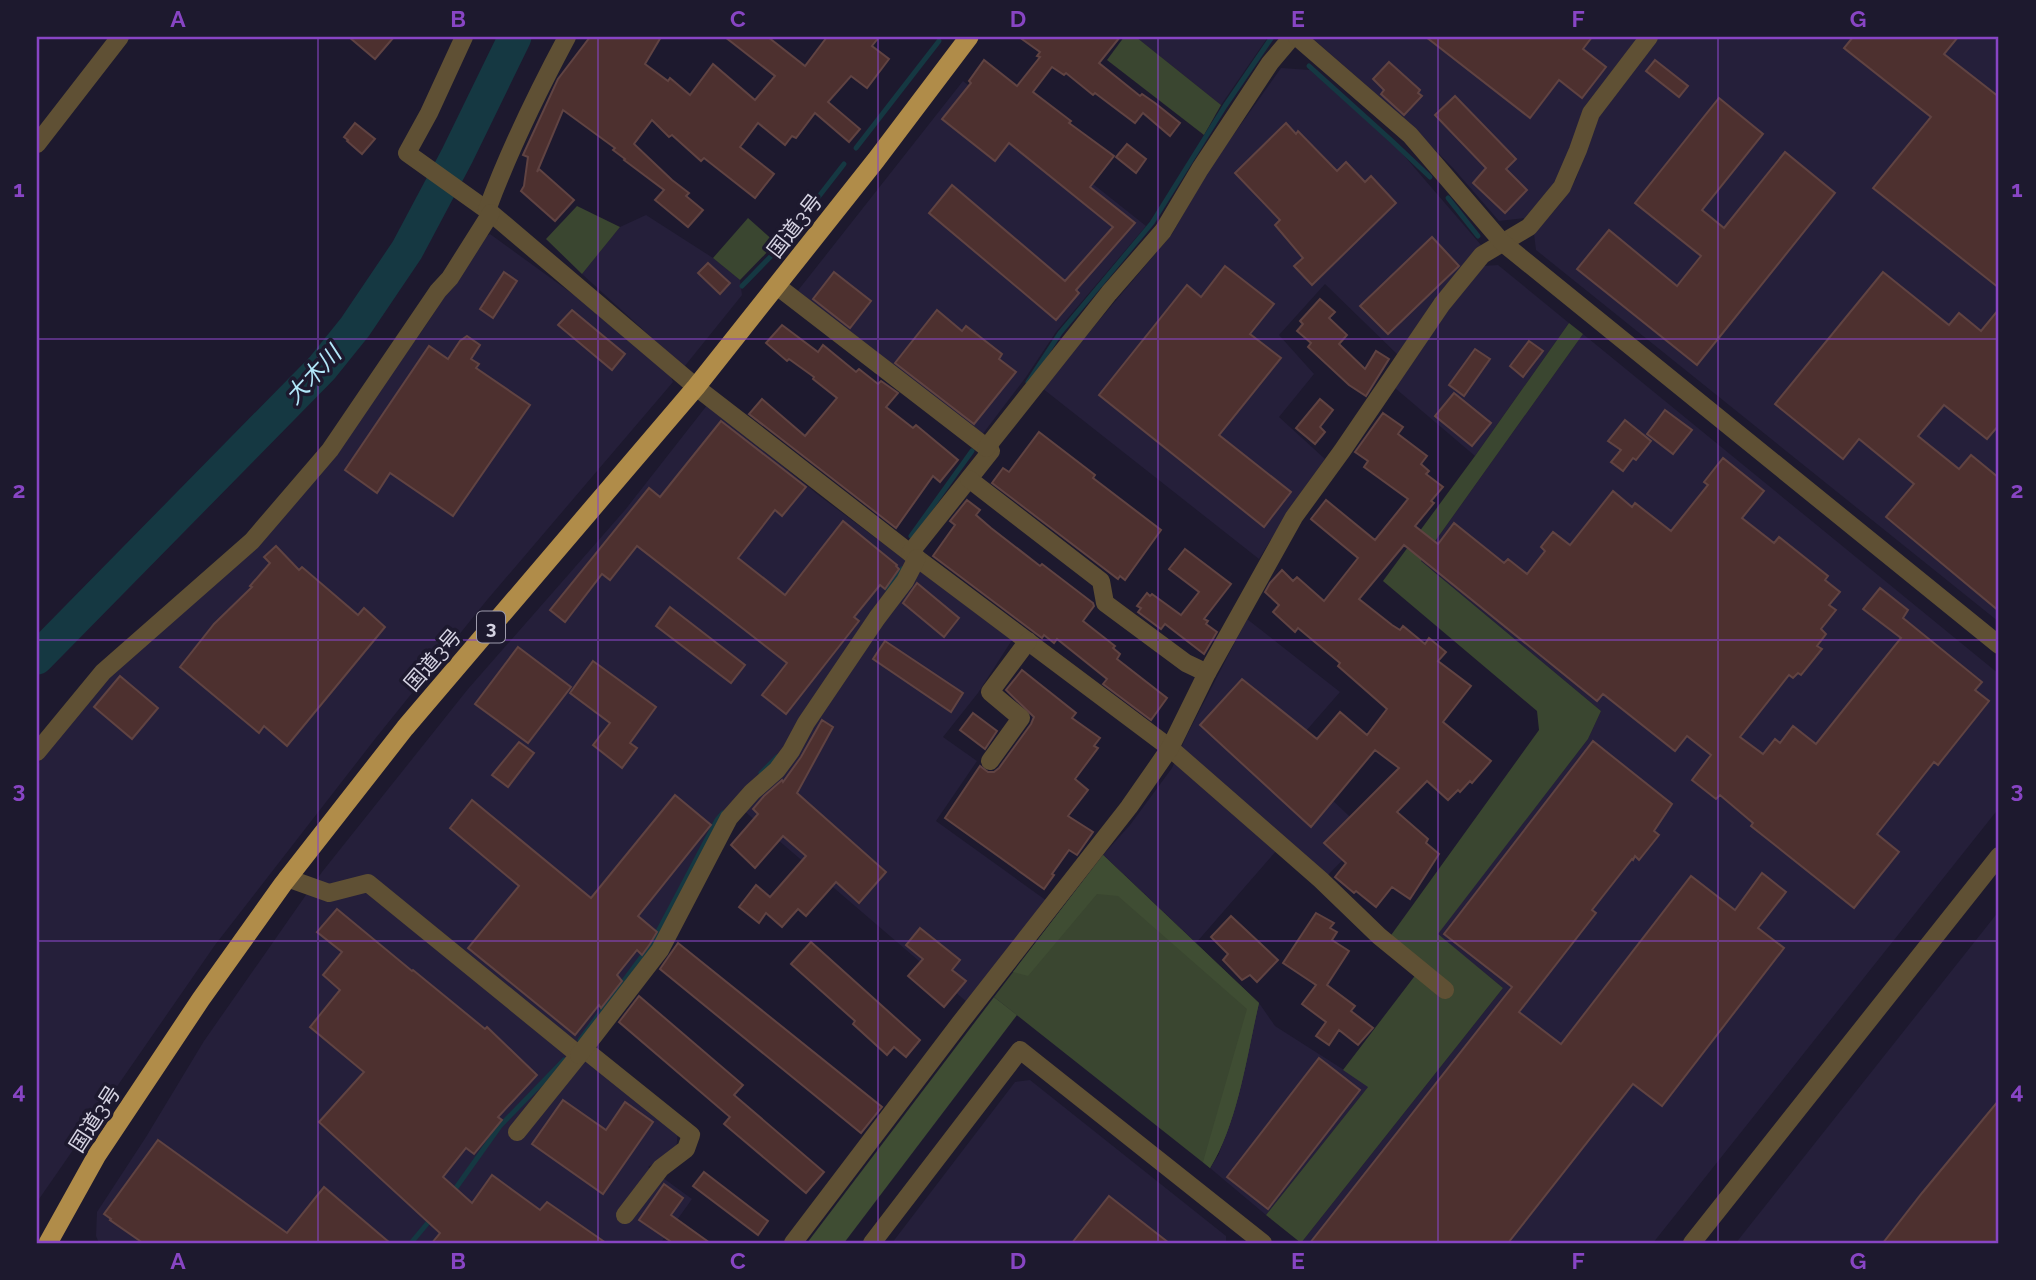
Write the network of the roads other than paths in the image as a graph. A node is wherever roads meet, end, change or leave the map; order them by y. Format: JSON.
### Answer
{"nodes":[{"id":1,"x":120,"y":37,"type":"edge"},
{"id":2,"x":464,"y":37,"type":"edge"},
{"id":3,"x":567,"y":37,"type":"edge"},
{"id":4,"x":969,"y":37,"type":"edge"},
{"id":5,"x":1295,"y":37,"type":"edge"},
{"id":6,"x":1649,"y":37,"type":"edge"},
{"id":7,"x":37,"y":144,"type":"edge"},
{"id":8,"x":489,"y":212,"type":"junction"},
{"id":9,"x":1503,"y":243,"type":"junction"},
{"id":10,"x":777,"y":286,"type":"junction"},
{"id":11,"x":696,"y":387,"type":"junction"},
{"id":12,"x":986,"y":448,"type":"junction"},
{"id":13,"x":969,"y":479,"type":"junction"},
{"id":14,"x":913,"y":555,"type":"junction"},
{"id":15,"x":1028,"y":641,"type":"junction"},
{"id":16,"x":1999,"y":645,"type":"edge"},
{"id":17,"x":1208,"y":673,"type":"junction"},
{"id":18,"x":1170,"y":748,"type":"junction"},
{"id":19,"x":37,"y":752,"type":"edge"},
{"id":20,"x":990,"y":761,"type":"dead end"},
{"id":21,"x":1999,"y":856,"type":"edge"},
{"id":22,"x":287,"y":878,"type":"junction"},
{"id":23,"x":1445,"y":990,"type":"dead end"},
{"id":24,"x":582,"y":1052,"type":"junction"},
{"id":25,"x":517,"y":1132,"type":"dead end"},
{"id":26,"x":625,"y":1215,"type":"dead end"},
{"id":27,"x":1254,"y":1240,"type":"edge"},
{"id":28,"x":48,"y":1243,"type":"edge"},
{"id":29,"x":793,"y":1243,"type":"edge"},
{"id":30,"x":872,"y":1243,"type":"edge"},
{"id":31,"x":1692,"y":1243,"type":"edge"}],
"edges":[{"from":1,"to":7,"type":"street"},
{"from":2,"to":8,"type":"street"},
{"from":3,"to":8,"type":"street"},
{"from":4,"to":10,"type":"highway","name":"国道3号","number":"3"},
{"from":5,"to":9,"type":"street"},
{"from":5,"to":12,"type":"street"},
{"from":6,"to":9,"type":"street"},
{"from":8,"to":11,"type":"street"},
{"from":8,"to":19,"type":"street"},
{"from":9,"to":16,"type":"street"},
{"from":9,"to":17,"type":"street"},
{"from":10,"to":11,"type":"highway","name":"国道3号","number":"3"},
{"from":10,"to":12,"type":"street"},
{"from":11,"to":14,"type":"street"},
{"from":11,"to":22,"type":"highway","name":"国道3号","number":"3"},
{"from":12,"to":13,"type":"street"},
{"from":13,"to":14,"type":"street"},
{"from":13,"to":17,"type":"street"},
{"from":14,"to":15,"type":"street"},
{"from":14,"to":24,"type":"street"},
{"from":15,"to":18,"type":"street"},
{"from":15,"to":20,"type":"street"},
{"from":17,"to":18,"type":"street"},
{"from":18,"to":23,"type":"street"},
{"from":18,"to":29,"type":"street"},
{"from":21,"to":31,"type":"street"},
{"from":22,"to":24,"type":"street"},
{"from":22,"to":28,"type":"highway","name":"国道3号","number":"3"},
{"from":24,"to":25,"type":"street"},
{"from":24,"to":26,"type":"street"},
{"from":27,"to":30,"type":"street"}]}
